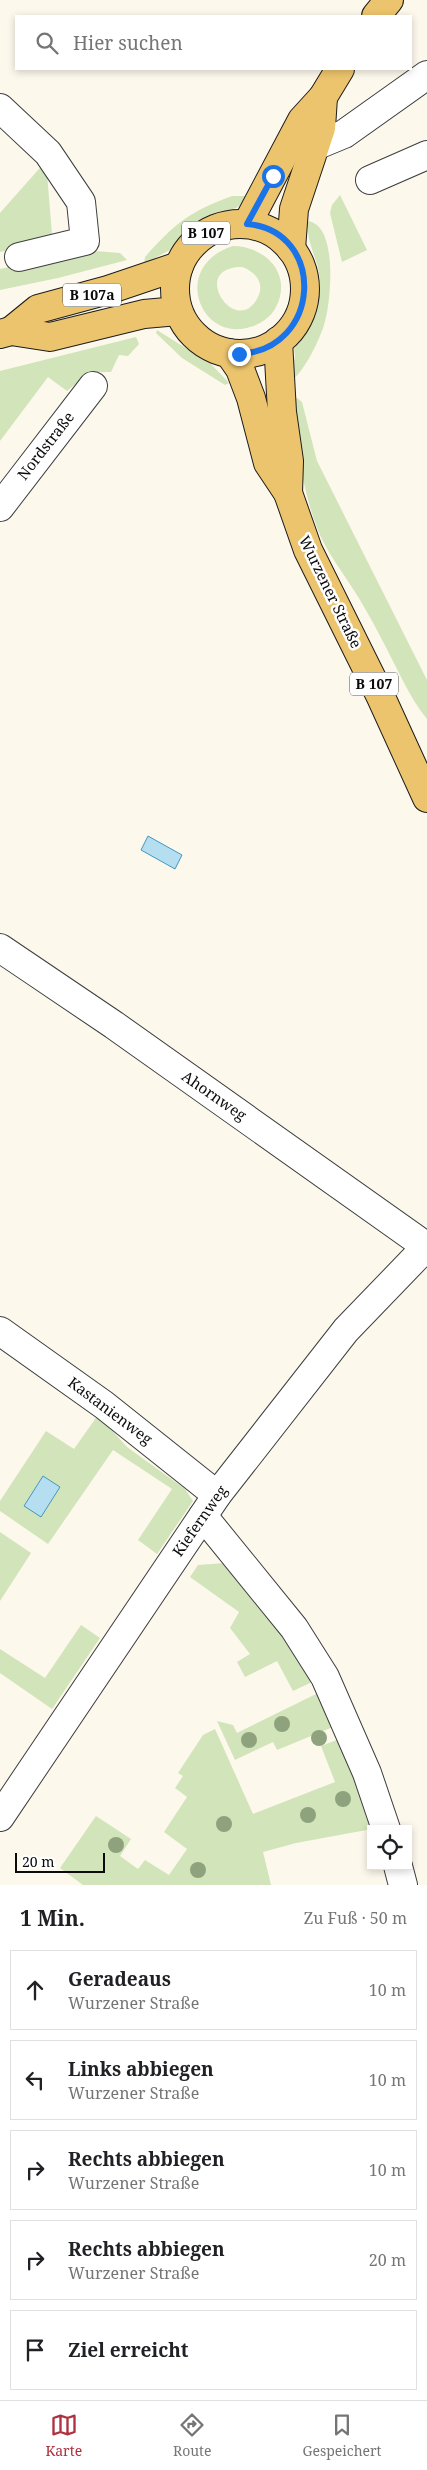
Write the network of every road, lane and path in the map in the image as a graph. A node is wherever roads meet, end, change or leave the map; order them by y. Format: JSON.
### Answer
{"nodes":[{"id":1,"x":389,"y":0,"type":"edge"},
{"id":2,"x":377,"y":15,"type":"edge"},
{"id":3,"x":339,"y":70,"type":"edge"},
{"id":4,"x":427,"y":75,"type":"edge"},
{"id":5,"x":323,"y":97,"type":"junction"},
{"id":6,"x":0,"y":108,"type":"edge"},
{"id":7,"x":315,"y":146,"type":"junction"},
{"id":8,"x":427,"y":155,"type":"edge"},
{"id":9,"x":370,"y":180,"type":"dead end"},
{"id":10,"x":247,"y":224,"type":"junction"},
{"id":11,"x":291,"y":249,"type":"junction"},
{"id":12,"x":18,"y":257,"type":"dead end"},
{"id":13,"x":179,"y":266,"type":"junction"},
{"id":14,"x":178,"y":311,"type":"junction"},
{"id":15,"x":5,"y":332,"type":"edge"},
{"id":16,"x":278,"y":341,"type":"junction"},
{"id":17,"x":230,"y":353,"type":"junction"},
{"id":18,"x":93,"y":386,"type":"dead end"},
{"id":19,"x":288,"y":493,"type":"junction"},
{"id":20,"x":0,"y":507,"type":"edge"},
{"id":21,"x":427,"y":798,"type":"edge"},
{"id":22,"x":0,"y":948,"type":"edge"},
{"id":23,"x":427,"y":1246,"type":"edge"},
{"id":24,"x":0,"y":1331,"type":"edge"},
{"id":25,"x":210,"y":1505,"type":"junction"},
{"id":26,"x":0,"y":1817,"type":"edge"},
{"id":27,"x":385,"y":1825,"type":"edge"},
{"id":28,"x":399,"y":1870,"type":"edge"},
{"id":29,"x":403,"y":1885,"type":"edge"}],
"edges":[{"from":1,"to":2,"type":"main road"},
{"from":3,"to":5,"type":"main road","number":"B 107"},
{"from":4,"to":7,"type":"street"},
{"from":5,"to":7,"type":"main road","number":"B 107"},
{"from":5,"to":10,"type":"main road","number":"B 107"},
{"from":6,"to":12,"type":"street"},
{"from":7,"to":11,"type":"main road","number":"B 107"},
{"from":8,"to":9,"type":"street"},
{"from":10,"to":11,"type":"main road","number":"B 107"},
{"from":10,"to":13,"type":"main road","number":"B 107"},
{"from":11,"to":16,"type":"main road","number":"B 107"},
{"from":13,"to":14,"type":"main road","number":"B 107"},
{"from":13,"to":15,"type":"main road","number":"B 107a"},
{"from":14,"to":15,"type":"main road","number":"B 107a"},
{"from":14,"to":17,"type":"main road","number":"B 107"},
{"from":16,"to":17,"type":"main road","number":"B 107"},
{"from":16,"to":19,"type":"main road","name":"Wurzener Straße","number":"B 107"},
{"from":17,"to":19,"type":"main road","name":"Wurzener Straße","number":"B 107"},
{"from":18,"to":20,"type":"street","name":"Nordstraße"},
{"from":19,"to":21,"type":"main road","name":"Wurzener Straße","number":"B 107"},
{"from":22,"to":23,"type":"street","name":"Ahornweg"},
{"from":23,"to":25,"type":"street","name":"Kiefernweg"},
{"from":24,"to":25,"type":"street","name":"Kastanienweg"},
{"from":25,"to":26,"type":"street","name":"Kiefernweg"},
{"from":25,"to":27,"type":"street","name":"Kastanienweg"},
{"from":28,"to":29,"type":"street"}]}
